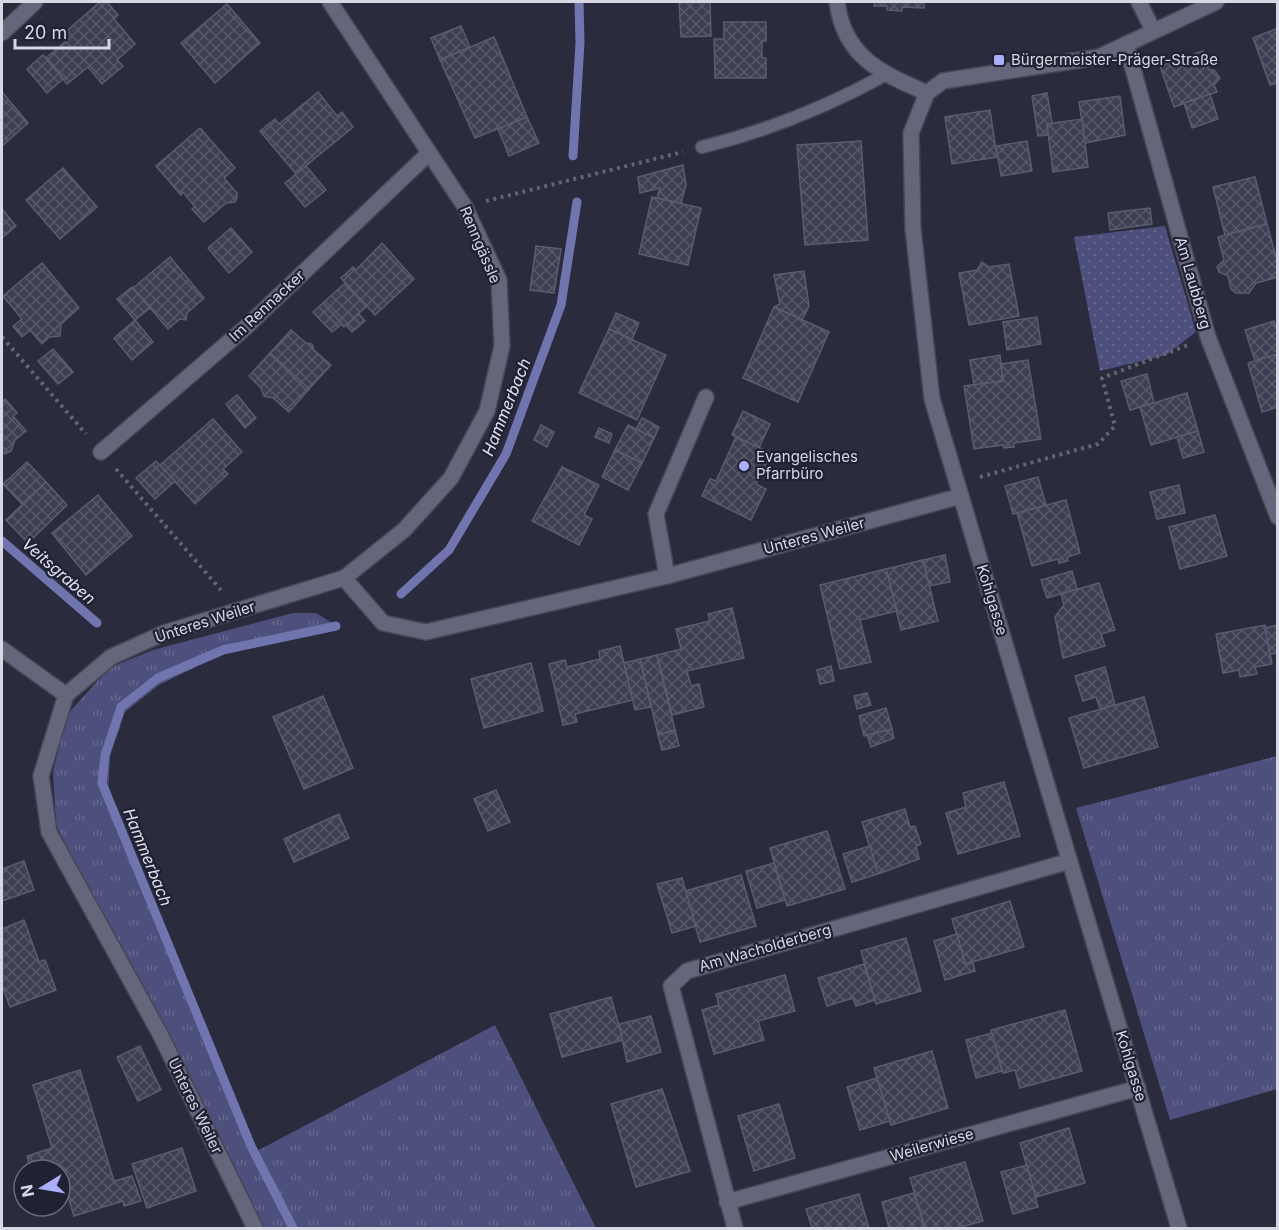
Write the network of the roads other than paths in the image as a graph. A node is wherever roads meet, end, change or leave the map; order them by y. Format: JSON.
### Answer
{"nodes":[{"id":1,"x":35,"y":2,"type":"edge"},
{"id":2,"x":330,"y":2,"type":"edge"},
{"id":3,"x":837,"y":2,"type":"edge"},
{"id":4,"x":1139,"y":2,"type":"edge"},
{"id":5,"x":1216,"y":2,"type":"edge"},
{"id":6,"x":1153,"y":30,"type":"junction"},
{"id":7,"x":2,"y":33,"type":"edge"},
{"id":8,"x":1126,"y":44,"type":"junction"},
{"id":9,"x":885,"y":75,"type":"junction"},
{"id":10,"x":927,"y":93,"type":"junction"},
{"id":11,"x":702,"y":147,"type":"road end"},
{"id":12,"x":428,"y":154,"type":"junction"},
{"id":13,"x":706,"y":396,"type":"dead end"},
{"id":14,"x":102,"y":452,"type":"road end"},
{"id":15,"x":961,"y":496,"type":"junction"},
{"id":16,"x":1278,"y":517,"type":"edge"},
{"id":17,"x":667,"y":576,"type":"junction"},
{"id":18,"x":344,"y":578,"type":"junction"},
{"id":19,"x":2,"y":649,"type":"edge"},
{"id":20,"x":66,"y":695,"type":"junction"},
{"id":21,"x":1070,"y":861,"type":"junction"},
{"id":22,"x":1138,"y":1088,"type":"junction"},
{"id":23,"x":727,"y":1202,"type":"junction"},
{"id":24,"x":255,"y":1228,"type":"edge"},
{"id":25,"x":735,"y":1228,"type":"edge"},
{"id":26,"x":1179,"y":1228,"type":"edge"}],
"edges":[{"from":1,"to":7,"type":"street"},
{"from":2,"to":12,"type":"street","name":"Renngässle"},
{"from":3,"to":9,"type":"street"},
{"from":4,"to":6,"type":"street"},
{"from":5,"to":6,"type":"street"},
{"from":6,"to":8,"type":"street"},
{"from":8,"to":10,"type":"street"},
{"from":8,"to":16,"type":"street","name":"Am Laubberg"},
{"from":9,"to":10,"type":"street"},
{"from":9,"to":11,"type":"lane"},
{"from":10,"to":15,"type":"street","name":"Kohlgasse"},
{"from":12,"to":14,"type":"street","name":"Im Rennacker"},
{"from":12,"to":18,"type":"street","name":"Renngässle"},
{"from":13,"to":17,"type":"street"},
{"from":15,"to":17,"type":"street","name":"Unteres Weiler"},
{"from":15,"to":21,"type":"street","name":"Kohlgasse"},
{"from":17,"to":18,"type":"street","name":"Unteres Weiler"},
{"from":18,"to":20,"type":"street","name":"Unteres Weiler"},
{"from":19,"to":20,"type":"street"},
{"from":20,"to":24,"type":"street","name":"Unteres Weiler"},
{"from":21,"to":22,"type":"street","name":"Kohlgasse"},
{"from":21,"to":23,"type":"street","name":"Am Wacholderberg"},
{"from":22,"to":23,"type":"street","name":"Weilerwiese"},
{"from":22,"to":26,"type":"street","name":"Kohlgasse"},
{"from":23,"to":25,"type":"street","name":"Am Wacholderberg"}]}
